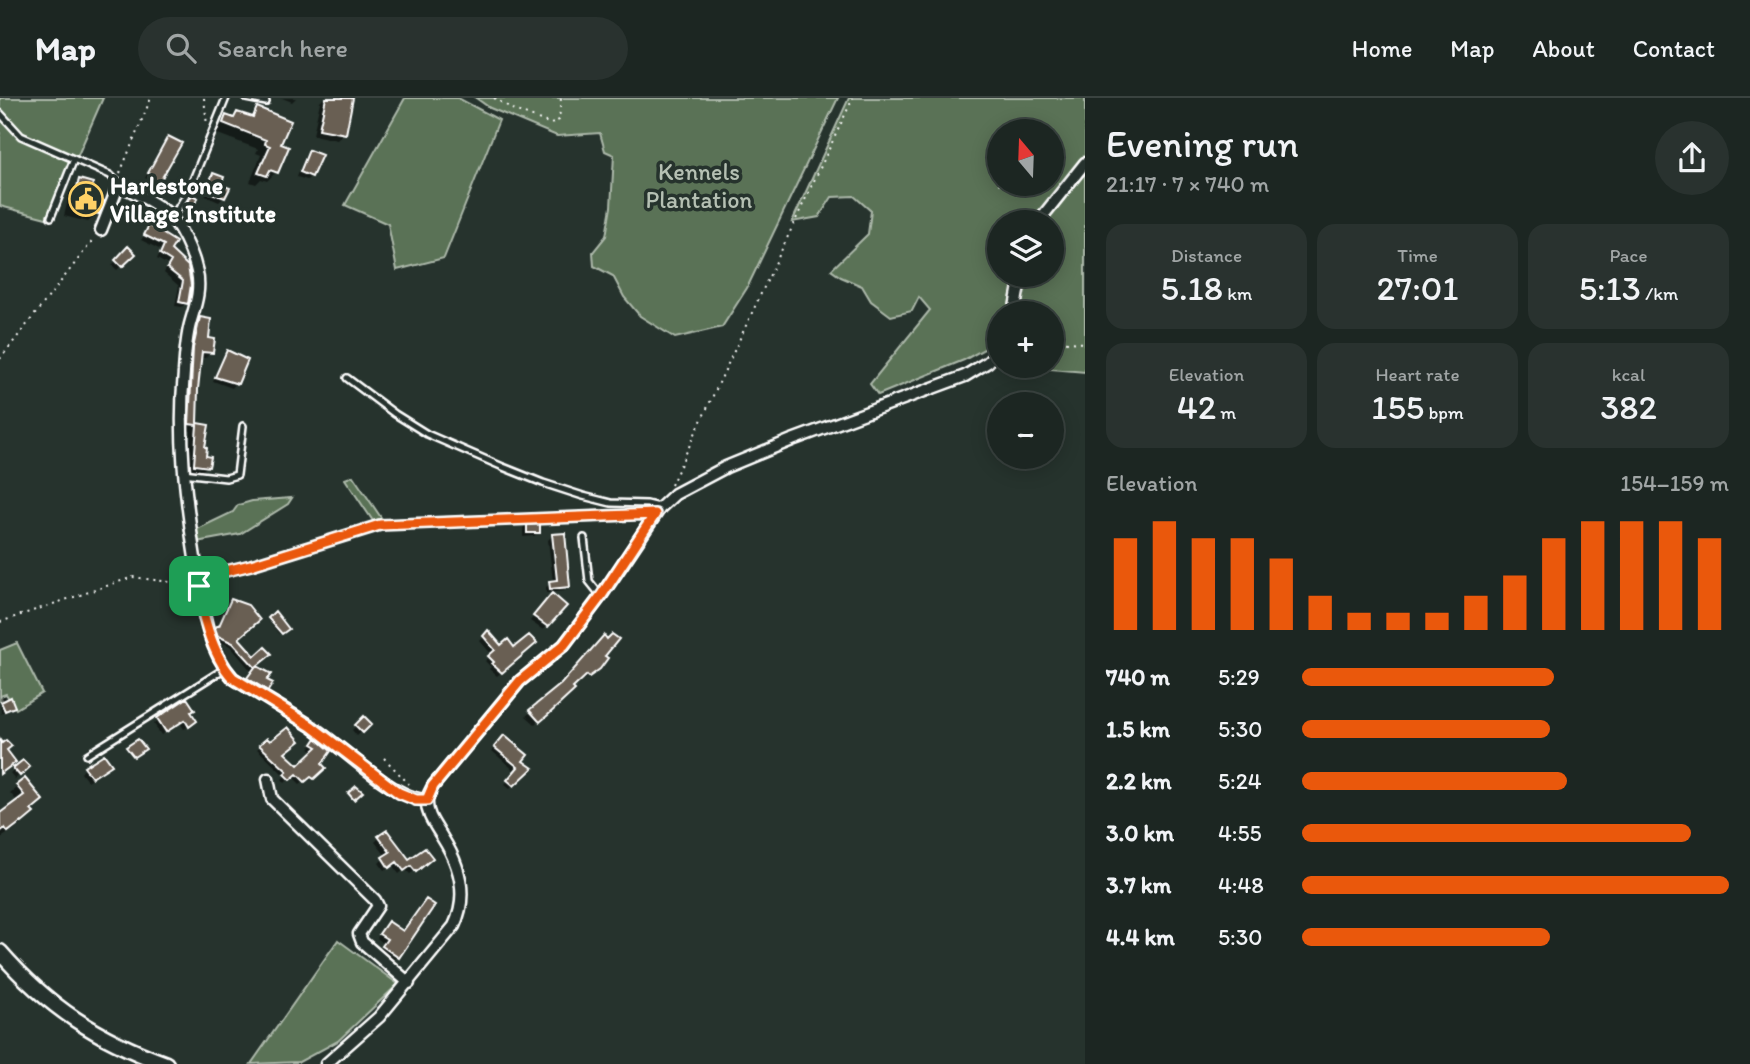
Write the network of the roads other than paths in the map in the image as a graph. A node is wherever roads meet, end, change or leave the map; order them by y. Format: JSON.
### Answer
{"nodes":[{"id":1,"x":226,"y":98,"type":"edge"},
{"id":2,"x":246,"y":98,"type":"edge"},
{"id":3,"x":266,"y":102,"type":"dead end"},
{"id":4,"x":0,"y":113,"type":"edge"},
{"id":5,"x":74,"y":159,"type":"junction"},
{"id":6,"x":1085,"y":163,"type":"edge"},
{"id":7,"x":119,"y":184,"type":"junction"},
{"id":8,"x":1048,"y":210,"type":"edge"},
{"id":9,"x":51,"y":217,"type":"dead end"},
{"id":10,"x":172,"y":218,"type":"junction"},
{"id":11,"x":101,"y":230,"type":"road end"},
{"id":12,"x":987,"y":363,"type":"edge"},
{"id":13,"x":347,"y":378,"type":"dead end"},
{"id":14,"x":243,"y":426,"type":"dead end"},
{"id":15,"x":183,"y":473,"type":"junction"},
{"id":16,"x":657,"y":511,"type":"junction"},
{"id":17,"x":584,"y":538,"type":"dead end"},
{"id":18,"x":601,"y":596,"type":"junction"},
{"id":19,"x":224,"y":669,"type":"junction"},
{"id":20,"x":87,"y":755,"type":"dead end"},
{"id":21,"x":268,"y":779,"type":"dead end"},
{"id":22,"x":422,"y":800,"type":"junction"},
{"id":23,"x":0,"y":952,"type":"edge"},
{"id":24,"x":409,"y":983,"type":"junction"},
{"id":25,"x":142,"y":1059,"type":"edge"},
{"id":26,"x":166,"y":1064,"type":"edge"},
{"id":27,"x":326,"y":1064,"type":"edge"}],
"edges":[{"from":1,"to":10,"type":"lane"},
{"from":2,"to":3,"type":"lane"},
{"from":4,"to":5,"type":"lane"},
{"from":5,"to":7,"type":"lane"},
{"from":5,"to":9,"type":"lane"},
{"from":6,"to":8,"type":"street"},
{"from":7,"to":10,"type":"street"},
{"from":7,"to":11,"type":"street"},
{"from":10,"to":15,"type":"street"},
{"from":12,"to":16,"type":"street"},
{"from":13,"to":16,"type":"lane"},
{"from":14,"to":15,"type":"lane"},
{"from":15,"to":19,"type":"street"},
{"from":16,"to":18,"type":"street"},
{"from":17,"to":18,"type":"lane"},
{"from":18,"to":22,"type":"street"},
{"from":19,"to":20,"type":"lane"},
{"from":19,"to":22,"type":"street"},
{"from":21,"to":24,"type":"street"},
{"from":22,"to":24,"type":"street"},
{"from":23,"to":25,"type":"street"},
{"from":24,"to":27,"type":"street"},
{"from":25,"to":26,"type":"street"}]}
